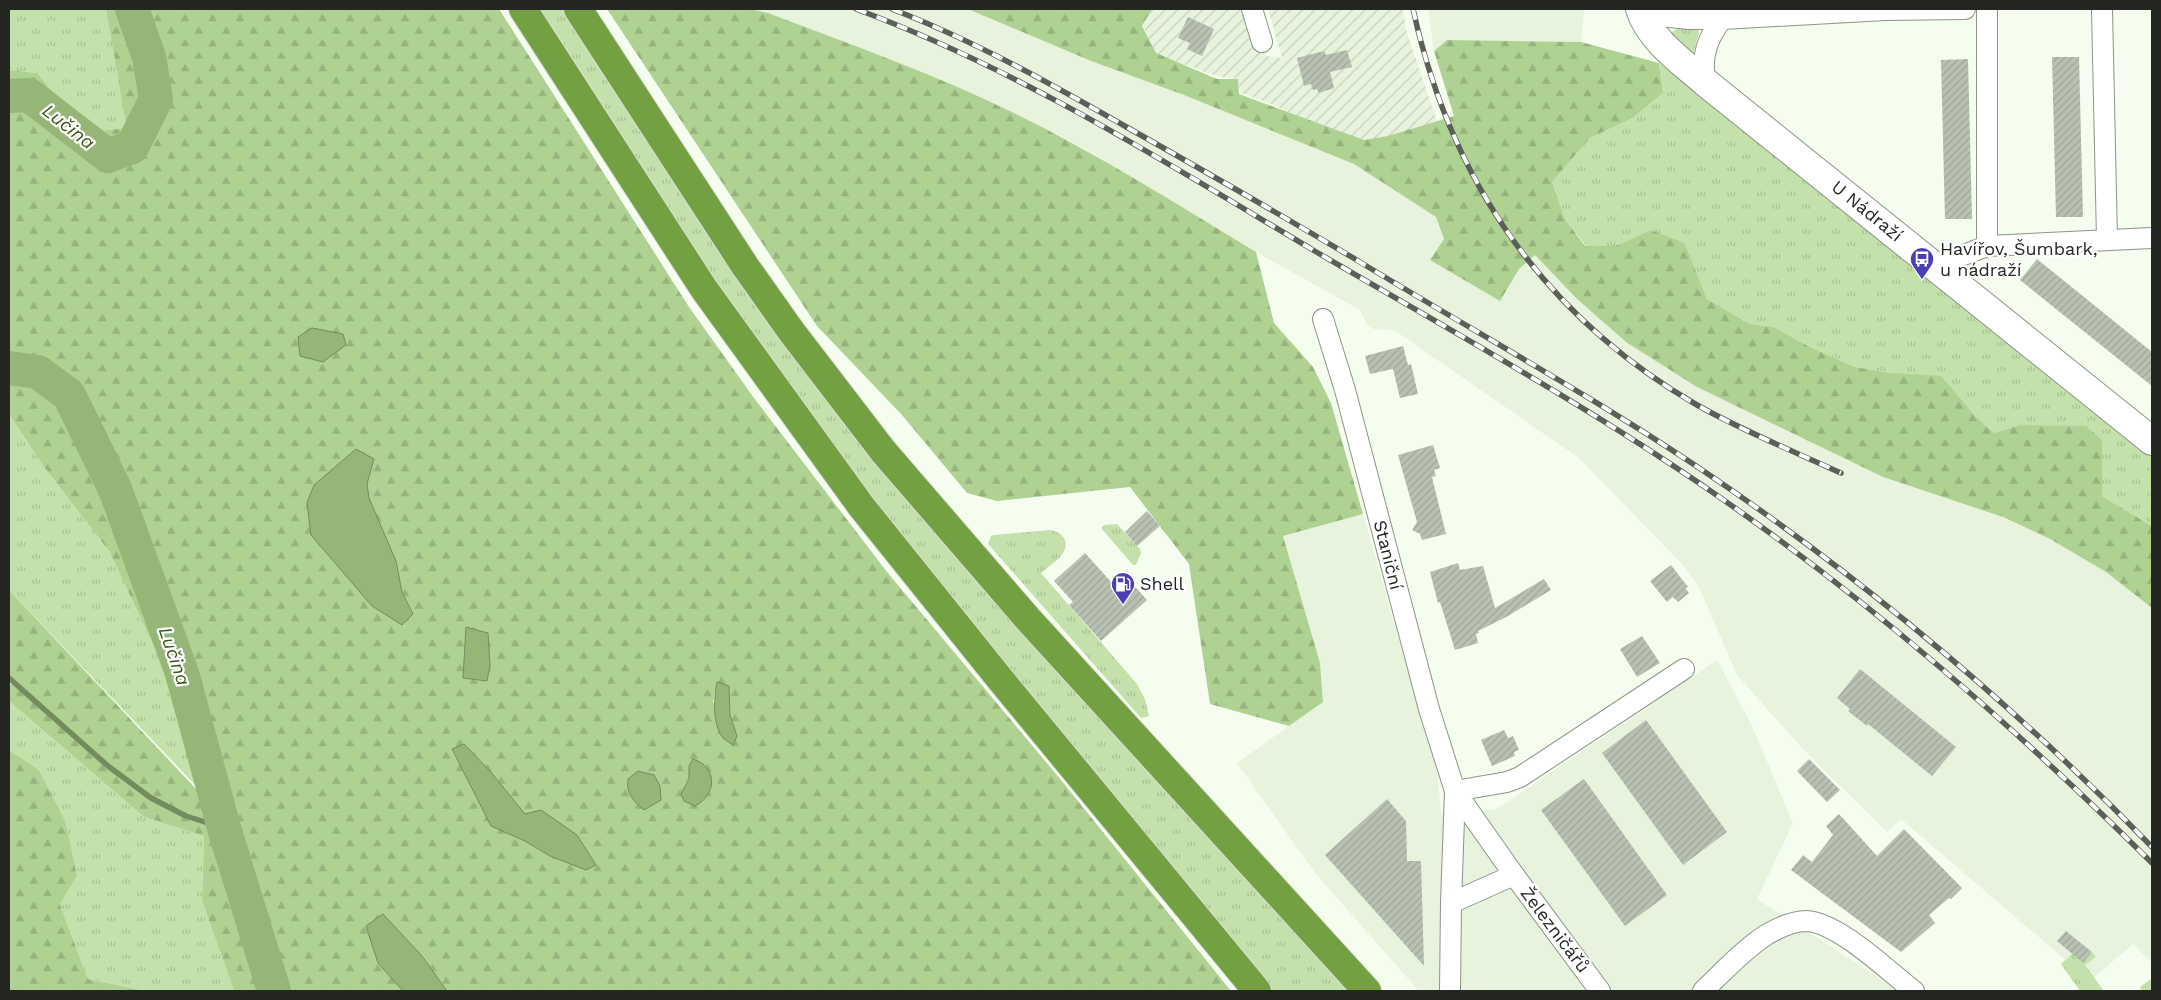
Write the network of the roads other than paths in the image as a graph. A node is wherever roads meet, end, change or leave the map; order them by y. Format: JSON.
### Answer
{"nodes":[{"id":1,"x":523,"y":9,"type":"edge"},
{"id":2,"x":578,"y":9,"type":"edge"},
{"id":3,"x":1252,"y":9,"type":"edge"},
{"id":4,"x":1885,"y":9,"type":"edge"},
{"id":5,"x":1965,"y":9,"type":"edge"},
{"id":6,"x":1987,"y":9,"type":"edge"},
{"id":7,"x":2102,"y":9,"type":"edge"},
{"id":8,"x":1641,"y":11,"type":"edge"},
{"id":9,"x":1722,"y":19,"type":"junction"},
{"id":10,"x":1262,"y":42,"type":"dead end"},
{"id":11,"x":1705,"y":82,"type":"junction"},
{"id":12,"x":2152,"y":238,"type":"edge"},
{"id":13,"x":2107,"y":240,"type":"junction"},
{"id":14,"x":1987,"y":246,"type":"junction"},
{"id":15,"x":1935,"y":266,"type":"junction"},
{"id":16,"x":1323,"y":319,"type":"dead end"},
{"id":17,"x":2152,"y":441,"type":"edge"},
{"id":18,"x":1684,"y":669,"type":"dead end"},
{"id":19,"x":1455,"y":791,"type":"junction"},
{"id":20,"x":1514,"y":875,"type":"junction"},
{"id":21,"x":1451,"y":903,"type":"junction"},
{"id":22,"x":1257,"y":991,"type":"edge"},
{"id":23,"x":1368,"y":991,"type":"edge"},
{"id":24,"x":1450,"y":991,"type":"edge"},
{"id":25,"x":1600,"y":991,"type":"edge"},
{"id":26,"x":1703,"y":991,"type":"edge"},
{"id":27,"x":1914,"y":991,"type":"edge"}],
"edges":[{"from":1,"to":22,"type":"highway"},
{"from":2,"to":23,"type":"highway"},
{"from":3,"to":10,"type":"street"},
{"from":4,"to":5,"type":"street"},
{"from":4,"to":9,"type":"street"},
{"from":6,"to":14,"type":"street"},
{"from":7,"to":13,"type":"street"},
{"from":8,"to":9,"type":"street"},
{"from":8,"to":11,"type":"street","name":"U Nádraží"},
{"from":9,"to":11,"type":"street"},
{"from":11,"to":15,"type":"street","name":"U Nádraží"},
{"from":12,"to":13,"type":"street"},
{"from":13,"to":14,"type":"street"},
{"from":14,"to":15,"type":"street"},
{"from":15,"to":17,"type":"street","name":"U Nádraží"},
{"from":16,"to":19,"type":"street","name":"Staniční"},
{"from":18,"to":19,"type":"street"},
{"from":19,"to":20,"type":"street","name":"Staniční"},
{"from":19,"to":21,"type":"street","name":"Staniční"},
{"from":20,"to":21,"type":"street","name":"Železničářů"},
{"from":20,"to":25,"type":"street","name":"Železničářů"},
{"from":21,"to":24,"type":"street"},
{"from":26,"to":27,"type":"street"}]}
